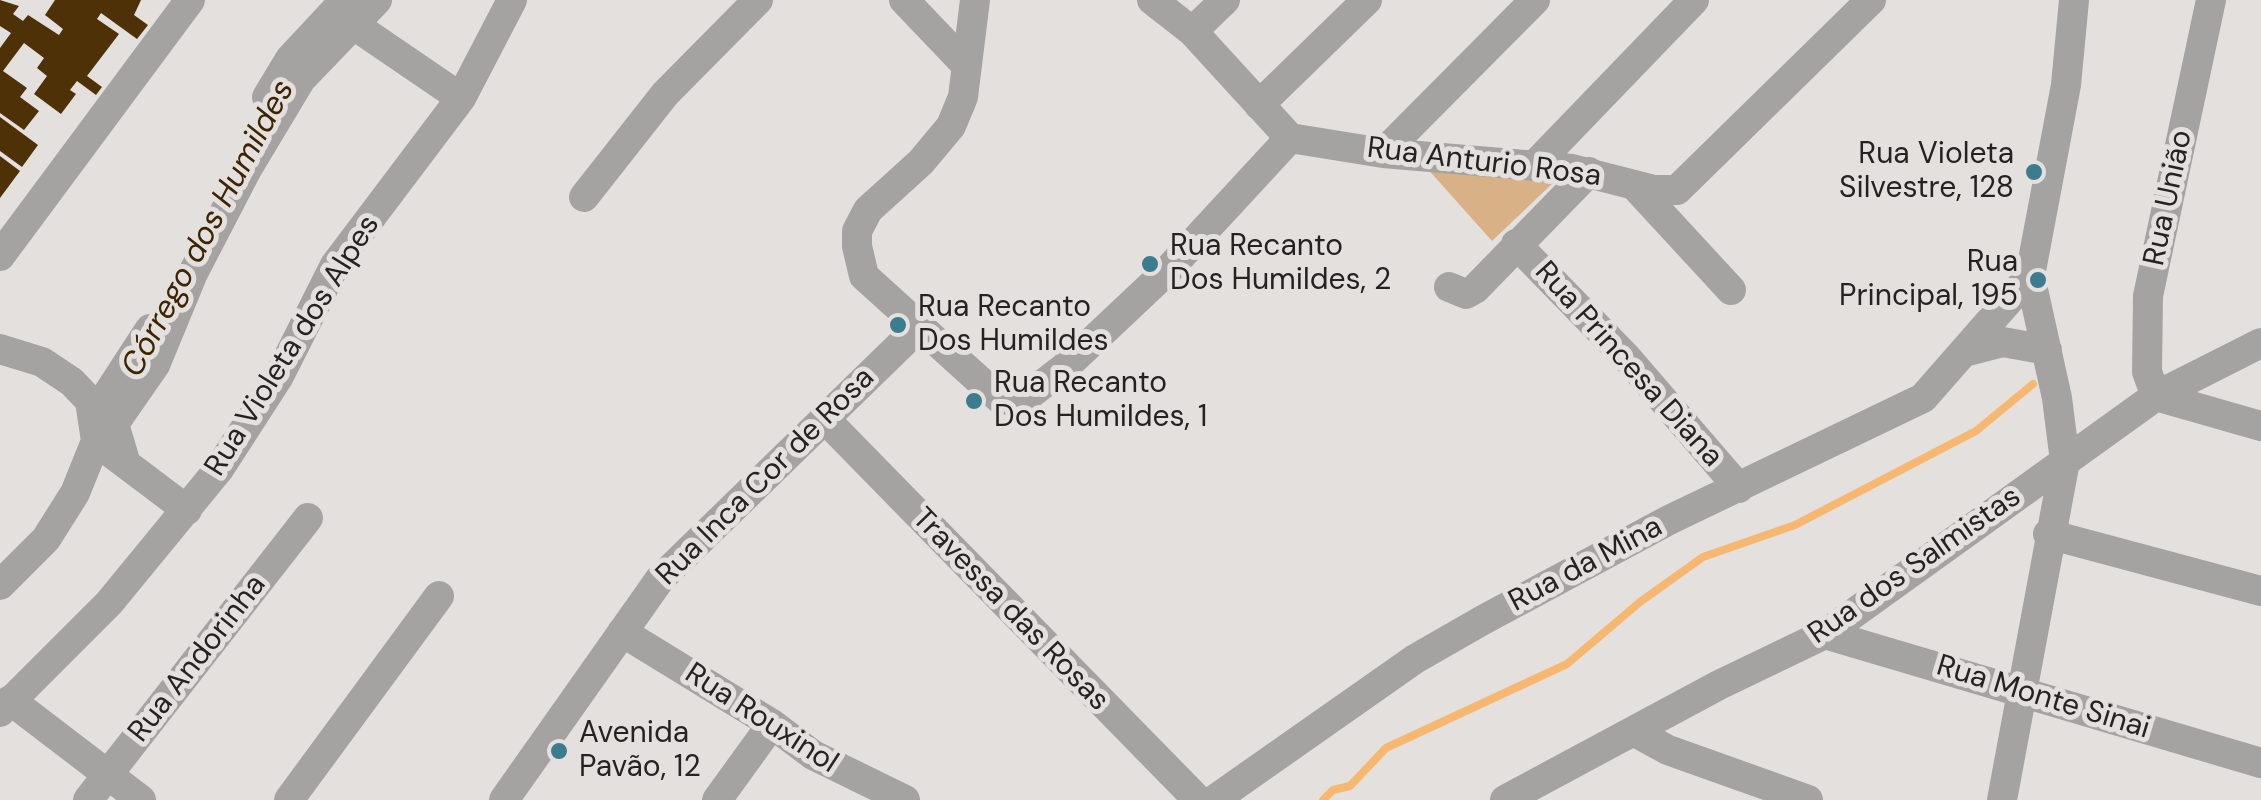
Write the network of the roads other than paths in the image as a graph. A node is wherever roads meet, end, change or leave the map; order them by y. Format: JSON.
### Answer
{"nodes":[{"id":1,"x":190,"y":0,"type":"edge"},
{"id":2,"x":378,"y":0,"type":"edge"},
{"id":3,"x":512,"y":0,"type":"edge"},
{"id":4,"x":758,"y":0,"type":"edge"},
{"id":5,"x":904,"y":0,"type":"edge"},
{"id":6,"x":975,"y":0,"type":"edge"},
{"id":7,"x":1152,"y":0,"type":"edge"},
{"id":8,"x":1224,"y":0,"type":"edge"},
{"id":9,"x":1367,"y":0,"type":"edge"},
{"id":10,"x":1535,"y":0,"type":"edge"},
{"id":11,"x":1694,"y":0,"type":"edge"},
{"id":12,"x":1872,"y":0,"type":"edge"},
{"id":13,"x":2074,"y":0,"type":"edge"},
{"id":14,"x":2211,"y":0,"type":"edge"},
{"id":15,"x":350,"y":13,"type":"edge"},
{"id":16,"x":1199,"y":26,"type":"dead end"},
{"id":17,"x":966,"y":65,"type":"junction"},
{"id":18,"x":461,"y":98,"type":"junction"},
{"id":19,"x":1259,"y":105,"type":"junction"},
{"id":20,"x":1290,"y":138,"type":"junction"},
{"id":21,"x":1383,"y":152,"type":"junction"},
{"id":22,"x":1534,"y":166,"type":"junction"},
{"id":23,"x":1589,"y":172,"type":"junction"},
{"id":24,"x":1635,"y":186,"type":"junction"},
{"id":25,"x":584,"y":197,"type":"dead end"},
{"id":26,"x":1516,"y":244,"type":"junction"},
{"id":27,"x":0,"y":256,"type":"edge"},
{"id":28,"x":2031,"y":280,"type":"junction"},
{"id":29,"x":1449,"y":288,"type":"dead end"},
{"id":30,"x":1731,"y":290,"type":"dead end"},
{"id":31,"x":918,"y":328,"type":"junction"},
{"id":32,"x":2261,"y":343,"type":"edge"},
{"id":33,"x":0,"y":349,"type":"edge"},
{"id":34,"x":2048,"y":350,"type":"junction"},
{"id":35,"x":1968,"y":352,"type":"junction"},
{"id":36,"x":2156,"y":396,"type":"junction"},
{"id":37,"x":115,"y":398,"type":"junction"},
{"id":38,"x":824,"y":418,"type":"junction"},
{"id":39,"x":2261,"y":426,"type":"edge"},
{"id":40,"x":95,"y":436,"type":"junction"},
{"id":41,"x":2066,"y":461,"type":"junction"},
{"id":42,"x":126,"y":464,"type":"junction"},
{"id":43,"x":1739,"y":488,"type":"junction"},
{"id":44,"x":186,"y":510,"type":"junction"},
{"id":45,"x":308,"y":518,"type":"dead end"},
{"id":46,"x":2048,"y":534,"type":"junction"},
{"id":47,"x":0,"y":584,"type":"edge"},
{"id":48,"x":2261,"y":591,"type":"edge"},
{"id":49,"x":440,"y":596,"type":"dead end"},
{"id":50,"x":622,"y":632,"type":"junction"},
{"id":51,"x":1824,"y":634,"type":"junction"},
{"id":52,"x":2025,"y":693,"type":"junction"},
{"id":53,"x":5,"y":706,"type":"edge"},
{"id":54,"x":772,"y":724,"type":"junction"},
{"id":55,"x":1635,"y":732,"type":"junction"},
{"id":56,"x":2261,"y":763,"type":"edge"},
{"id":57,"x":97,"y":788,"type":"edge"},
{"id":58,"x":141,"y":800,"type":"edge"},
{"id":59,"x":288,"y":800,"type":"edge"},
{"id":60,"x":504,"y":800,"type":"edge"},
{"id":61,"x":718,"y":800,"type":"edge"},
{"id":62,"x":904,"y":800,"type":"edge"},
{"id":63,"x":1198,"y":800,"type":"edge"},
{"id":64,"x":1214,"y":800,"type":"edge"},
{"id":65,"x":1505,"y":800,"type":"edge"},
{"id":66,"x":1808,"y":800,"type":"edge"},
{"id":67,"x":2002,"y":800,"type":"edge"}],
"edges":[{"from":1,"to":27,"type":"street"},
{"from":2,"to":15,"type":"street"},
{"from":3,"to":18,"type":"street","name":"Rua Violeta dos Alpes"},
{"from":4,"to":25,"type":"street"},
{"from":5,"to":17,"type":"street"},
{"from":6,"to":17,"type":"street"},
{"from":7,"to":19,"type":"street"},
{"from":8,"to":16,"type":"street"},
{"from":9,"to":19,"type":"street"},
{"from":10,"to":21,"type":"street"},
{"from":11,"to":22,"type":"street"},
{"from":12,"to":24,"type":"street","name":"Rua Anturio Rosa"},
{"from":13,"to":28,"type":"street"},
{"from":14,"to":36,"type":"street","name":"Rua União"},
{"from":15,"to":18,"type":"street"},
{"from":15,"to":37,"type":"street"},
{"from":17,"to":31,"type":"street"},
{"from":18,"to":44,"type":"street","name":"Rua Violeta dos Alpes"},
{"from":19,"to":20,"type":"street"},
{"from":20,"to":21,"type":"street","name":"Rua Anturio Rosa"},
{"from":20,"to":31,"type":"street"},
{"from":21,"to":22,"type":"street","name":"Rua Anturio Rosa"},
{"from":22,"to":23,"type":"street","name":"Rua Anturio Rosa"},
{"from":23,"to":24,"type":"street","name":"Rua Anturio Rosa"},
{"from":23,"to":26,"type":"street"},
{"from":24,"to":30,"type":"street"},
{"from":26,"to":29,"type":"street"},
{"from":26,"to":43,"type":"street","name":"Rua Princesa Diana"},
{"from":28,"to":34,"type":"street"},
{"from":28,"to":35,"type":"street","name":"Rua da Mina"},
{"from":31,"to":38,"type":"street","name":"Rua Inca Cor de Rosa"},
{"from":32,"to":36,"type":"street","name":"Rua dos Salmistas"},
{"from":33,"to":40,"type":"street"},
{"from":34,"to":35,"type":"street"},
{"from":34,"to":41,"type":"street"},
{"from":35,"to":43,"type":"street","name":"Rua da Mina"},
{"from":36,"to":39,"type":"street"},
{"from":36,"to":41,"type":"street","name":"Rua dos Salmistas"},
{"from":37,"to":40,"type":"street"},
{"from":37,"to":42,"type":"street"},
{"from":38,"to":50,"type":"street","name":"Rua Inca Cor de Rosa"},
{"from":38,"to":63,"type":"street","name":"Travessa das Rosas"},
{"from":40,"to":42,"type":"street"},
{"from":40,"to":47,"type":"street"},
{"from":41,"to":46,"type":"street"},
{"from":41,"to":51,"type":"street","name":"Rua dos Salmistas"},
{"from":42,"to":44,"type":"street"},
{"from":43,"to":64,"type":"street","name":"Rua da Mina"},
{"from":44,"to":53,"type":"street","name":"Rua Violeta dos Alpes"},
{"from":45,"to":57,"type":"street","name":"Rua Andorinha"},
{"from":46,"to":48,"type":"street"},
{"from":46,"to":52,"type":"street"},
{"from":49,"to":59,"type":"street"},
{"from":50,"to":54,"type":"street","name":"Rua Rouxinol"},
{"from":50,"to":60,"type":"street","name":"Rua Inca Cor de Rosa"},
{"from":51,"to":52,"type":"street","name":"Rua Monte Sinai"},
{"from":51,"to":55,"type":"street","name":"Rua dos Salmistas"},
{"from":52,"to":56,"type":"street","name":"Rua Monte Sinai"},
{"from":52,"to":67,"type":"street"},
{"from":53,"to":57,"type":"street"},
{"from":54,"to":61,"type":"street"},
{"from":54,"to":62,"type":"street","name":"Rua Rouxinol"},
{"from":55,"to":65,"type":"street","name":"Rua dos Salmistas"},
{"from":55,"to":66,"type":"street"},
{"from":57,"to":58,"type":"street"}]}
